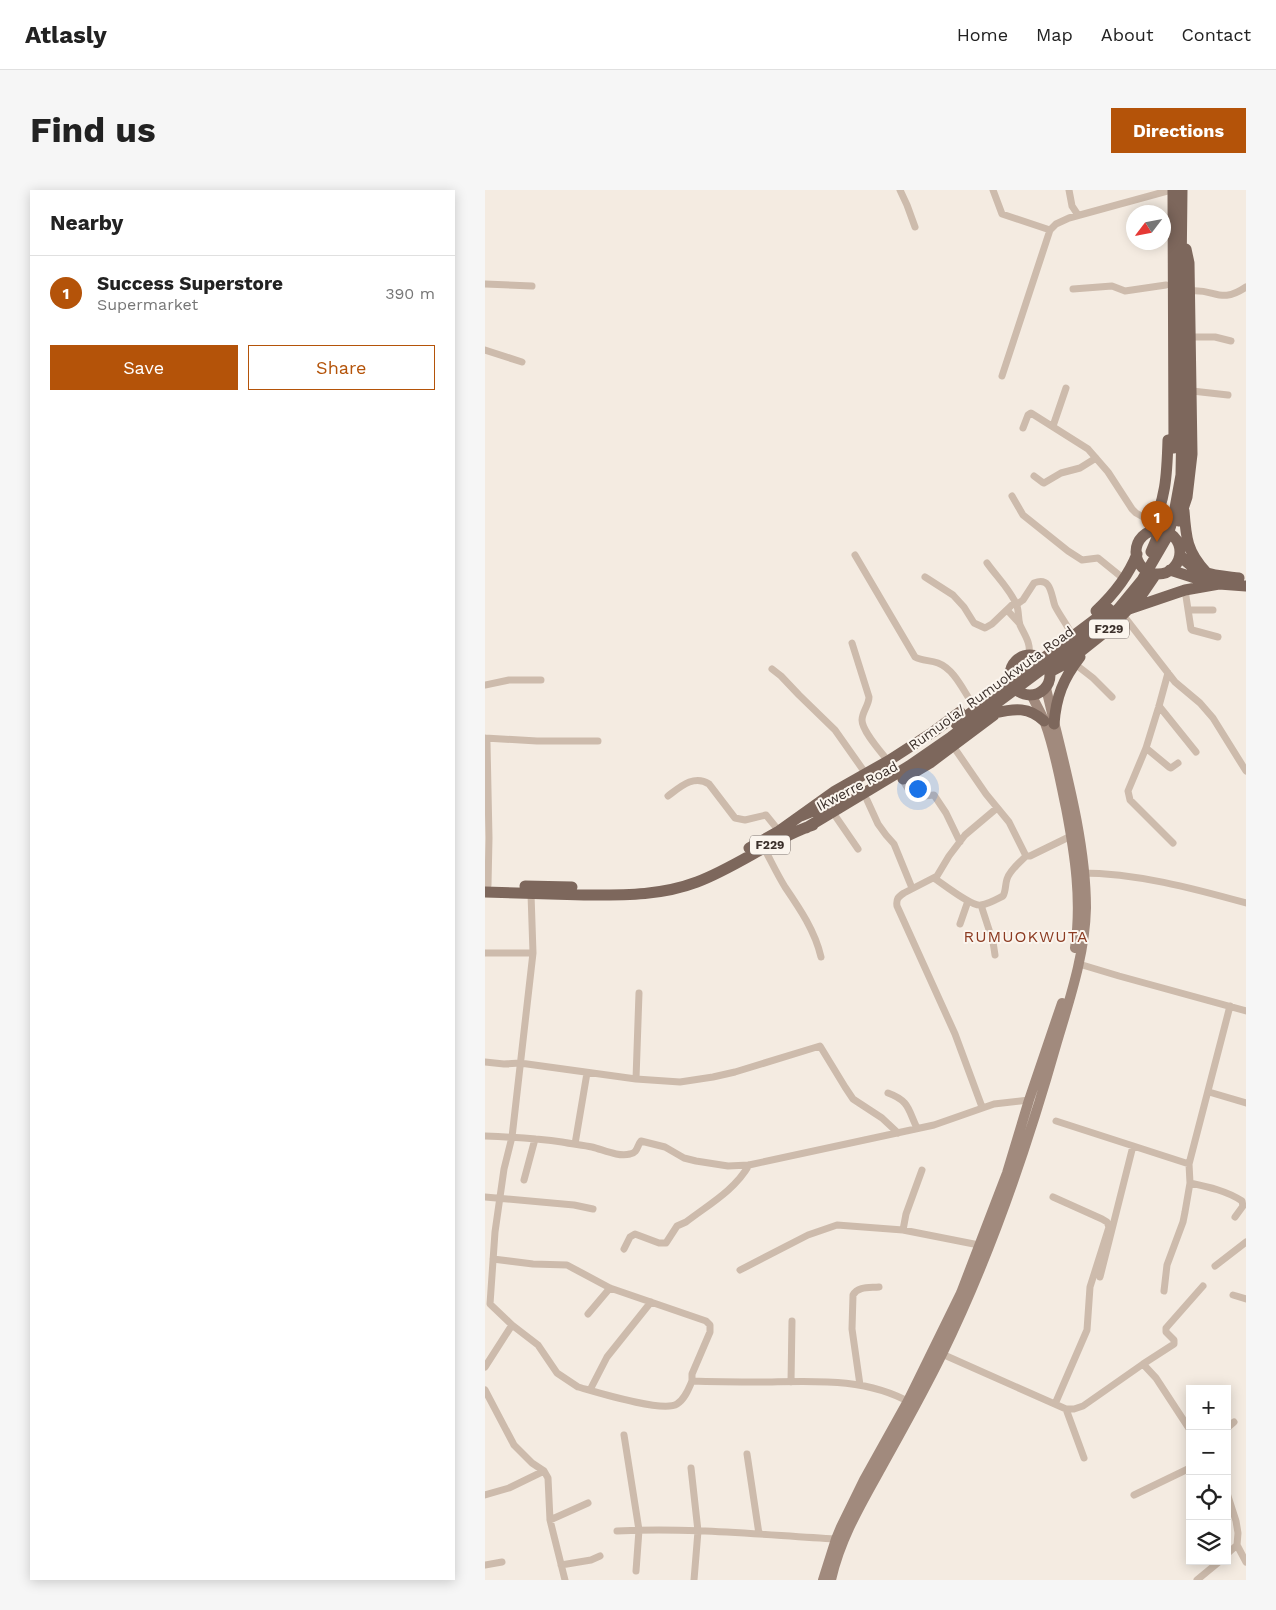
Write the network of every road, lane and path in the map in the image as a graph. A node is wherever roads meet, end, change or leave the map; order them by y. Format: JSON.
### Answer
{"nodes":[{"id":1,"x":899,"y":190,"type":"edge"},
{"id":2,"x":993,"y":190,"type":"edge"},
{"id":3,"x":1069,"y":190,"type":"edge"},
{"id":4,"x":1172,"y":190,"type":"edge"},
{"id":5,"x":1182,"y":190,"type":"edge"},
{"id":6,"x":1078,"y":215,"type":"junction"},
{"id":7,"x":915,"y":227,"type":"dead end"},
{"id":8,"x":1050,"y":230,"type":"junction"},
{"id":9,"x":1177,"y":241,"type":"junction"},
{"id":10,"x":485,"y":284,"type":"edge"},
{"id":11,"x":1166,"y":285,"type":"junction"},
{"id":12,"x":533,"y":286,"type":"dead end"},
{"id":13,"x":1246,"y":287,"type":"edge"},
{"id":14,"x":1073,"y":289,"type":"dead end"},
{"id":15,"x":1190,"y":290,"type":"junction"},
{"id":16,"x":1191,"y":337,"type":"junction"},
{"id":17,"x":1231,"y":341,"type":"dead end"},
{"id":18,"x":485,"y":350,"type":"edge"},
{"id":19,"x":522,"y":362,"type":"dead end"},
{"id":20,"x":1002,"y":376,"type":"dead end"},
{"id":21,"x":1066,"y":388,"type":"dead end"},
{"id":22,"x":1192,"y":391,"type":"junction"},
{"id":23,"x":1228,"y":395,"type":"dead end"},
{"id":24,"x":1053,"y":426,"type":"junction"},
{"id":25,"x":1023,"y":428,"type":"dead end"},
{"id":26,"x":1095,"y":458,"type":"junction"},
{"id":27,"x":1034,"y":476,"type":"dead end"},
{"id":28,"x":1012,"y":496,"type":"dead end"},
{"id":29,"x":1183,"y":508,"type":"junction"},
{"id":30,"x":1152,"y":528,"type":"junction"},
{"id":31,"x":1173,"y":536,"type":"junction"},
{"id":32,"x":1137,"y":554,"type":"junction"},
{"id":33,"x":855,"y":555,"type":"dead end"},
{"id":34,"x":1180,"y":555,"type":"junction"},
{"id":35,"x":987,"y":563,"type":"dead end"},
{"id":36,"x":1170,"y":570,"type":"junction"},
{"id":37,"x":1207,"y":573,"type":"junction"},
{"id":38,"x":1156,"y":574,"type":"junction"},
{"id":39,"x":925,"y":577,"type":"dead end"},
{"id":40,"x":1124,"y":579,"type":"junction"},
{"id":41,"x":1246,"y":579,"type":"edge"},
{"id":42,"x":1219,"y":584,"type":"junction"},
{"id":43,"x":1246,"y":586,"type":"edge"},
{"id":44,"x":1185,"y":590,"type":"junction"},
{"id":45,"x":1016,"y":604,"type":"junction"},
{"id":46,"x":1007,"y":610,"type":"junction"},
{"id":47,"x":1189,"y":610,"type":"junction"},
{"id":48,"x":1213,"y":610,"type":"dead end"},
{"id":49,"x":1126,"y":612,"type":"junction"},
{"id":50,"x":1019,"y":623,"type":"junction"},
{"id":51,"x":1070,"y":631,"type":"junction"},
{"id":52,"x":1219,"y":637,"type":"dead end"},
{"id":53,"x":852,"y":643,"type":"dead end"},
{"id":54,"x":1090,"y":644,"type":"junction"},
{"id":55,"x":1032,"y":655,"type":"junction"},
{"id":56,"x":1075,"y":664,"type":"junction"},
{"id":57,"x":772,"y":669,"type":"dead end"},
{"id":58,"x":1050,"y":672,"type":"junction"},
{"id":59,"x":1168,"y":672,"type":"junction"},
{"id":60,"x":1010,"y":675,"type":"junction"},
{"id":61,"x":541,"y":680,"type":"dead end"},
{"id":62,"x":485,"y":685,"type":"edge"},
{"id":63,"x":1047,"y":688,"type":"junction"},
{"id":64,"x":1027,"y":695,"type":"junction"},
{"id":65,"x":1112,"y":697,"type":"dead end"},
{"id":66,"x":972,"y":703,"type":"junction"},
{"id":67,"x":1159,"y":706,"type":"junction"},
{"id":68,"x":995,"y":713,"type":"junction"},
{"id":69,"x":1049,"y":723,"type":"junction"},
{"id":70,"x":485,"y":738,"type":"edge"},
{"id":71,"x":598,"y":741,"type":"dead end"},
{"id":72,"x":953,"y":746,"type":"junction"},
{"id":73,"x":1145,"y":748,"type":"junction"},
{"id":74,"x":1196,"y":752,"type":"dead end"},
{"id":75,"x":888,"y":761,"type":"junction"},
{"id":76,"x":1178,"y":763,"type":"dead end"},
{"id":77,"x":1245,"y":769,"type":"edge"},
{"id":78,"x":866,"y":774,"type":"junction"},
{"id":79,"x":902,"y":779,"type":"junction"},
{"id":80,"x":667,"y":796,"type":"dead end"},
{"id":81,"x":867,"y":800,"type":"junction"},
{"id":82,"x":997,"y":808,"type":"junction"},
{"id":83,"x":835,"y":810,"type":"junction"},
{"id":84,"x":801,"y":816,"type":"junction"},
{"id":85,"x":779,"y":831,"type":"junction"},
{"id":86,"x":1071,"y":836,"type":"junction"},
{"id":87,"x":960,"y":842,"type":"junction"},
{"id":88,"x":1173,"y":843,"type":"dead end"},
{"id":89,"x":765,"y":848,"type":"junction"},
{"id":90,"x":858,"y":849,"type":"dead end"},
{"id":91,"x":1026,"y":856,"type":"junction"},
{"id":92,"x":1081,"y":873,"type":"junction"},
{"id":93,"x":934,"y":878,"type":"junction"},
{"id":94,"x":486,"y":887,"type":"edge"},
{"id":95,"x":912,"y":888,"type":"junction"},
{"id":96,"x":531,"y":894,"type":"junction"},
{"id":97,"x":968,"y":901,"type":"junction"},
{"id":98,"x":1246,"y":903,"type":"edge"},
{"id":99,"x":981,"y":906,"type":"junction"},
{"id":100,"x":960,"y":924,"type":"dead end"},
{"id":101,"x":485,"y":953,"type":"edge"},
{"id":102,"x":533,"y":953,"type":"junction"},
{"id":103,"x":995,"y":955,"type":"dead end"},
{"id":104,"x":821,"y":957,"type":"dead end"},
{"id":105,"x":1079,"y":964,"type":"junction"},
{"id":106,"x":639,"y":993,"type":"dead end"},
{"id":107,"x":1230,"y":1006,"type":"junction"},
{"id":108,"x":1246,"y":1012,"type":"edge"},
{"id":109,"x":485,"y":1062,"type":"edge"},
{"id":110,"x":520,"y":1063,"type":"junction"},
{"id":111,"x":587,"y":1073,"type":"junction"},
{"id":112,"x":635,"y":1079,"type":"junction"},
{"id":113,"x":1209,"y":1092,"type":"junction"},
{"id":114,"x":888,"y":1093,"type":"dead end"},
{"id":115,"x":1029,"y":1100,"type":"junction"},
{"id":116,"x":1246,"y":1102,"type":"edge"},
{"id":117,"x":982,"y":1107,"type":"junction"},
{"id":118,"x":1056,"y":1121,"type":"dead end"},
{"id":119,"x":917,"y":1128,"type":"junction"},
{"id":120,"x":898,"y":1133,"type":"junction"},
{"id":121,"x":485,"y":1136,"type":"edge"},
{"id":122,"x":512,"y":1137,"type":"junction"},
{"id":123,"x":535,"y":1138,"type":"junction"},
{"id":124,"x":575,"y":1144,"type":"junction"},
{"id":125,"x":1133,"y":1146,"type":"junction"},
{"id":126,"x":1189,"y":1164,"type":"junction"},
{"id":127,"x":749,"y":1165,"type":"junction"},
{"id":128,"x":922,"y":1170,"type":"dead end"},
{"id":129,"x":525,"y":1180,"type":"dead end"},
{"id":130,"x":1190,"y":1183,"type":"junction"},
{"id":131,"x":485,"y":1197,"type":"edge"},
{"id":132,"x":1053,"y":1197,"type":"dead end"},
{"id":133,"x":500,"y":1199,"type":"junction"},
{"id":134,"x":593,"y":1209,"type":"dead end"},
{"id":135,"x":1235,"y":1217,"type":"dead end"},
{"id":136,"x":903,"y":1230,"type":"junction"},
{"id":137,"x":1246,"y":1242,"type":"edge"},
{"id":138,"x":979,"y":1245,"type":"junction"},
{"id":139,"x":624,"y":1250,"type":"dead end"},
{"id":140,"x":493,"y":1259,"type":"junction"},
{"id":141,"x":1215,"y":1266,"type":"dead end"},
{"id":142,"x":739,"y":1270,"type":"dead end"},
{"id":143,"x":1100,"y":1277,"type":"dead end"},
{"id":144,"x":1203,"y":1286,"type":"dead end"},
{"id":145,"x":879,"y":1287,"type":"dead end"},
{"id":146,"x":610,"y":1288,"type":"junction"},
{"id":147,"x":1164,"y":1291,"type":"dead end"},
{"id":148,"x":1233,"y":1295,"type":"dead end"},
{"id":149,"x":1246,"y":1299,"type":"edge"},
{"id":150,"x":651,"y":1302,"type":"junction"},
{"id":151,"x":488,"y":1304,"type":"edge"},
{"id":152,"x":589,"y":1314,"type":"dead end"},
{"id":153,"x":792,"y":1321,"type":"dead end"},
{"id":154,"x":512,"y":1324,"type":"junction"},
{"id":155,"x":942,"y":1354,"type":"junction"},
{"id":156,"x":1143,"y":1364,"type":"junction"},
{"id":157,"x":485,"y":1367,"type":"edge"},
{"id":158,"x":692,"y":1381,"type":"junction"},
{"id":159,"x":791,"y":1382,"type":"junction"},
{"id":160,"x":860,"y":1386,"type":"junction"},
{"id":161,"x":485,"y":1390,"type":"edge"},
{"id":162,"x":590,"y":1390,"type":"junction"},
{"id":163,"x":912,"y":1403,"type":"junction"},
{"id":164,"x":1055,"y":1404,"type":"junction"},
{"id":165,"x":1067,"y":1409,"type":"junction"},
{"id":166,"x":1234,"y":1422,"type":"dead end"},
{"id":167,"x":1186,"y":1424,"type":"edge"},
{"id":168,"x":1231,"y":1425,"type":"edge"},
{"id":169,"x":624,"y":1435,"type":"dead end"},
{"id":170,"x":747,"y":1454,"type":"dead end"},
{"id":171,"x":1084,"y":1458,"type":"dead end"},
{"id":172,"x":691,"y":1468,"type":"dead end"},
{"id":173,"x":1186,"y":1470,"type":"edge"},
{"id":174,"x":544,"y":1471,"type":"junction"},
{"id":175,"x":485,"y":1495,"type":"edge"},
{"id":176,"x":1134,"y":1495,"type":"dead end"},
{"id":177,"x":588,"y":1503,"type":"dead end"},
{"id":178,"x":1231,"y":1508,"type":"edge"},
{"id":179,"x":550,"y":1520,"type":"junction"},
{"id":180,"x":639,"y":1530,"type":"junction"},
{"id":181,"x":617,"y":1531,"type":"dead end"},
{"id":182,"x":698,"y":1531,"type":"junction"},
{"id":183,"x":759,"y":1534,"type":"junction"},
{"id":184,"x":836,"y":1539,"type":"junction"},
{"id":185,"x":1237,"y":1545,"type":"junction"},
{"id":186,"x":1231,"y":1550,"type":"edge"},
{"id":187,"x":600,"y":1556,"type":"dead end"},
{"id":188,"x":502,"y":1562,"type":"dead end"},
{"id":189,"x":1246,"y":1562,"type":"edge"},
{"id":190,"x":485,"y":1565,"type":"edge"},
{"id":191,"x":561,"y":1565,"type":"junction"},
{"id":192,"x":1215,"y":1565,"type":"edge"},
{"id":193,"x":637,"y":1571,"type":"dead end"},
{"id":194,"x":565,"y":1580,"type":"edge"},
{"id":195,"x":695,"y":1580,"type":"edge"},
{"id":196,"x":823,"y":1580,"type":"edge"},
{"id":197,"x":831,"y":1580,"type":"edge"},
{"id":198,"x":1197,"y":1580,"type":"edge"}],
"edges":[{"from":1,"to":7,"type":"street"},
{"from":2,"to":8,"type":"street"},
{"from":3,"to":6,"type":"street"},
{"from":4,"to":6,"type":"street"},
{"from":4,"to":9,"type":"main road","name":"Rumuola/ Rumuokwuta Road"},
{"from":5,"to":9,"type":"main road","name":"Rumuola/ Rumuokwuta Road"},
{"from":6,"to":8,"type":"street"},
{"from":8,"to":20,"type":"street"},
{"from":9,"to":11,"type":"main road"},
{"from":9,"to":15,"type":"main road"},
{"from":9,"to":83,"type":"main road","name":"Rumuola/ Rumuokwuta Road"},
{"from":10,"to":12,"type":"street"},
{"from":11,"to":14,"type":"street"},
{"from":11,"to":30,"type":"main road"},
{"from":13,"to":15,"type":"street"},
{"from":15,"to":16,"type":"main road"},
{"from":16,"to":17,"type":"street"},
{"from":16,"to":22,"type":"main road"},
{"from":18,"to":19,"type":"street"},
{"from":21,"to":24,"type":"street"},
{"from":22,"to":23,"type":"street"},
{"from":22,"to":29,"type":"main road"},
{"from":24,"to":25,"type":"street"},
{"from":24,"to":26,"type":"street"},
{"from":26,"to":27,"type":"street"},
{"from":26,"to":30,"type":"street"},
{"from":28,"to":40,"type":"street"},
{"from":29,"to":31,"type":"main road"},
{"from":29,"to":37,"type":"main road"},
{"from":30,"to":31,"type":"main road"},
{"from":30,"to":32,"type":"main road","number":"F229"},
{"from":31,"to":34,"type":"main road"},
{"from":32,"to":38,"type":"main road"},
{"from":32,"to":40,"type":"main road","number":"F229"},
{"from":33,"to":66,"type":"street"},
{"from":34,"to":36,"type":"main road"},
{"from":34,"to":37,"type":"main road"},
{"from":35,"to":45,"type":"street"},
{"from":36,"to":38,"type":"main road"},
{"from":36,"to":42,"type":"main road"},
{"from":37,"to":41,"type":"main road"},
{"from":38,"to":49,"type":"main road","number":"F229"},
{"from":39,"to":46,"type":"street"},
{"from":40,"to":51,"type":"main road","number":"F229"},
{"from":42,"to":43,"type":"main road"},
{"from":42,"to":44,"type":"main road"},
{"from":44,"to":47,"type":"street"},
{"from":44,"to":49,"type":"main road"},
{"from":45,"to":46,"type":"street"},
{"from":45,"to":50,"type":"street"},
{"from":45,"to":51,"type":"street"},
{"from":46,"to":50,"type":"street"},
{"from":47,"to":48,"type":"street"},
{"from":47,"to":52,"type":"street"},
{"from":49,"to":54,"type":"main road","number":"F229"},
{"from":49,"to":59,"type":"street"},
{"from":50,"to":55,"type":"street"},
{"from":51,"to":55,"type":"main road","number":"F229"},
{"from":53,"to":75,"type":"street"},
{"from":54,"to":56,"type":"main road"},
{"from":54,"to":58,"type":"main road","number":"F229"},
{"from":55,"to":58,"type":"main road"},
{"from":55,"to":60,"type":"main road"},
{"from":56,"to":65,"type":"street"},
{"from":56,"to":69,"type":"main road"},
{"from":57,"to":78,"type":"street"},
{"from":58,"to":63,"type":"main road"},
{"from":59,"to":67,"type":"street"},
{"from":59,"to":77,"type":"street"},
{"from":60,"to":64,"type":"main road"},
{"from":60,"to":66,"type":"main road","name":"Ikwerre Road","number":"F229"},
{"from":61,"to":62,"type":"street"},
{"from":63,"to":64,"type":"main road"},
{"from":63,"to":69,"type":"main road"},
{"from":64,"to":68,"type":"main road","name":"Ikwerre Road","number":"F229"},
{"from":64,"to":69,"type":"main road"},
{"from":66,"to":75,"type":"main road","name":"Ikwerre Road","number":"F229"},
{"from":67,"to":73,"type":"street"},
{"from":67,"to":74,"type":"street"},
{"from":68,"to":69,"type":"main road"},
{"from":68,"to":72,"type":"main road","name":"Ikwerre Road","number":"F229"},
{"from":69,"to":86,"type":"main road"},
{"from":69,"to":92,"type":"main road"},
{"from":70,"to":71,"type":"street"},
{"from":70,"to":94,"type":"street"},
{"from":72,"to":79,"type":"main road","name":"Ikwerre Road","number":"F229"},
{"from":72,"to":82,"type":"street"},
{"from":73,"to":76,"type":"street"},
{"from":73,"to":88,"type":"street"},
{"from":75,"to":78,"type":"main road","name":"Ikwerre Road","number":"F229"},
{"from":78,"to":84,"type":"main road","name":"Ikwerre Road","number":"F229"},
{"from":79,"to":81,"type":"main road","name":"Ikwerre Road","number":"F229"},
{"from":79,"to":87,"type":"street"},
{"from":80,"to":85,"type":"street"},
{"from":81,"to":83,"type":"main road","name":"Ikwerre Road","number":"F229"},
{"from":81,"to":95,"type":"street"},
{"from":82,"to":87,"type":"street"},
{"from":82,"to":91,"type":"street"},
{"from":83,"to":84,"type":"main road"},
{"from":83,"to":89,"type":"main road","name":"Ikwerre Road","number":"F229"},
{"from":83,"to":90,"type":"street"},
{"from":84,"to":85,"type":"main road","name":"Ikwerre Road","number":"F229"},
{"from":85,"to":94,"type":"main road","name":"Ikwerre Road","number":"F229"},
{"from":86,"to":91,"type":"street"},
{"from":86,"to":92,"type":"main road"},
{"from":87,"to":93,"type":"street"},
{"from":89,"to":96,"type":"main road","name":"Ikwerre Road","number":"F229"},
{"from":89,"to":104,"type":"street"},
{"from":91,"to":99,"type":"street"},
{"from":92,"to":98,"type":"street"},
{"from":92,"to":105,"type":"main road"},
{"from":92,"to":115,"type":"main road"},
{"from":93,"to":95,"type":"street"},
{"from":93,"to":97,"type":"street"},
{"from":94,"to":96,"type":"main road","name":"Ikwerre Road","number":"F229"},
{"from":95,"to":117,"type":"street"},
{"from":96,"to":102,"type":"street"},
{"from":97,"to":99,"type":"street"},
{"from":97,"to":100,"type":"street"},
{"from":99,"to":103,"type":"street"},
{"from":101,"to":102,"type":"street"},
{"from":102,"to":110,"type":"street"},
{"from":105,"to":107,"type":"street"},
{"from":105,"to":155,"type":"main road"},
{"from":106,"to":112,"type":"street"},
{"from":107,"to":108,"type":"street"},
{"from":107,"to":113,"type":"street"},
{"from":109,"to":110,"type":"street"},
{"from":110,"to":111,"type":"street"},
{"from":110,"to":122,"type":"street"},
{"from":111,"to":112,"type":"street"},
{"from":111,"to":124,"type":"street"},
{"from":112,"to":120,"type":"street"},
{"from":113,"to":116,"type":"street"},
{"from":113,"to":126,"type":"street"},
{"from":114,"to":119,"type":"street"},
{"from":115,"to":117,"type":"street"},
{"from":115,"to":138,"type":"main road"},
{"from":117,"to":119,"type":"street"},
{"from":118,"to":125,"type":"street"},
{"from":119,"to":120,"type":"street"},
{"from":120,"to":127,"type":"street"},
{"from":121,"to":122,"type":"street"},
{"from":122,"to":123,"type":"street"},
{"from":122,"to":133,"type":"street"},
{"from":123,"to":124,"type":"street"},
{"from":123,"to":129,"type":"street"},
{"from":124,"to":127,"type":"street"},
{"from":125,"to":126,"type":"street"},
{"from":125,"to":143,"type":"street"},
{"from":126,"to":130,"type":"street"},
{"from":127,"to":139,"type":"street"},
{"from":128,"to":136,"type":"street"},
{"from":130,"to":135,"type":"street"},
{"from":130,"to":147,"type":"street"},
{"from":131,"to":133,"type":"street"},
{"from":132,"to":164,"type":"street"},
{"from":133,"to":134,"type":"street"},
{"from":133,"to":140,"type":"street"},
{"from":136,"to":138,"type":"street"},
{"from":136,"to":142,"type":"street"},
{"from":137,"to":141,"type":"street"},
{"from":138,"to":163,"type":"main road"},
{"from":140,"to":146,"type":"street"},
{"from":140,"to":151,"type":"street"},
{"from":144,"to":156,"type":"street"},
{"from":145,"to":160,"type":"street"},
{"from":146,"to":150,"type":"street"},
{"from":146,"to":152,"type":"street"},
{"from":148,"to":149,"type":"street"},
{"from":150,"to":158,"type":"street"},
{"from":150,"to":162,"type":"street"},
{"from":151,"to":154,"type":"street"},
{"from":153,"to":159,"type":"street"},
{"from":154,"to":157,"type":"street"},
{"from":154,"to":162,"type":"street"},
{"from":155,"to":163,"type":"main road"},
{"from":155,"to":164,"type":"street"},
{"from":156,"to":165,"type":"street"},
{"from":156,"to":167,"type":"street"},
{"from":158,"to":159,"type":"street"},
{"from":158,"to":162,"type":"street"},
{"from":159,"to":160,"type":"street"},
{"from":160,"to":163,"type":"street"},
{"from":161,"to":174,"type":"street"},
{"from":163,"to":184,"type":"main road"},
{"from":163,"to":197,"type":"main road"},
{"from":164,"to":165,"type":"street"},
{"from":165,"to":171,"type":"street"},
{"from":166,"to":168,"type":"street"},
{"from":169,"to":180,"type":"street"},
{"from":170,"to":183,"type":"street"},
{"from":172,"to":182,"type":"street"},
{"from":173,"to":176,"type":"street"},
{"from":174,"to":175,"type":"street"},
{"from":174,"to":179,"type":"street"},
{"from":177,"to":179,"type":"street"},
{"from":178,"to":185,"type":"street"},
{"from":179,"to":191,"type":"street"},
{"from":180,"to":181,"type":"street"},
{"from":180,"to":182,"type":"street"},
{"from":180,"to":193,"type":"street"},
{"from":182,"to":183,"type":"street"},
{"from":182,"to":195,"type":"street"},
{"from":183,"to":184,"type":"street"},
{"from":184,"to":196,"type":"main road"},
{"from":185,"to":186,"type":"street"},
{"from":185,"to":189,"type":"street"},
{"from":187,"to":191,"type":"street"},
{"from":188,"to":190,"type":"street"},
{"from":191,"to":194,"type":"street"},
{"from":192,"to":198,"type":"street"}]}
